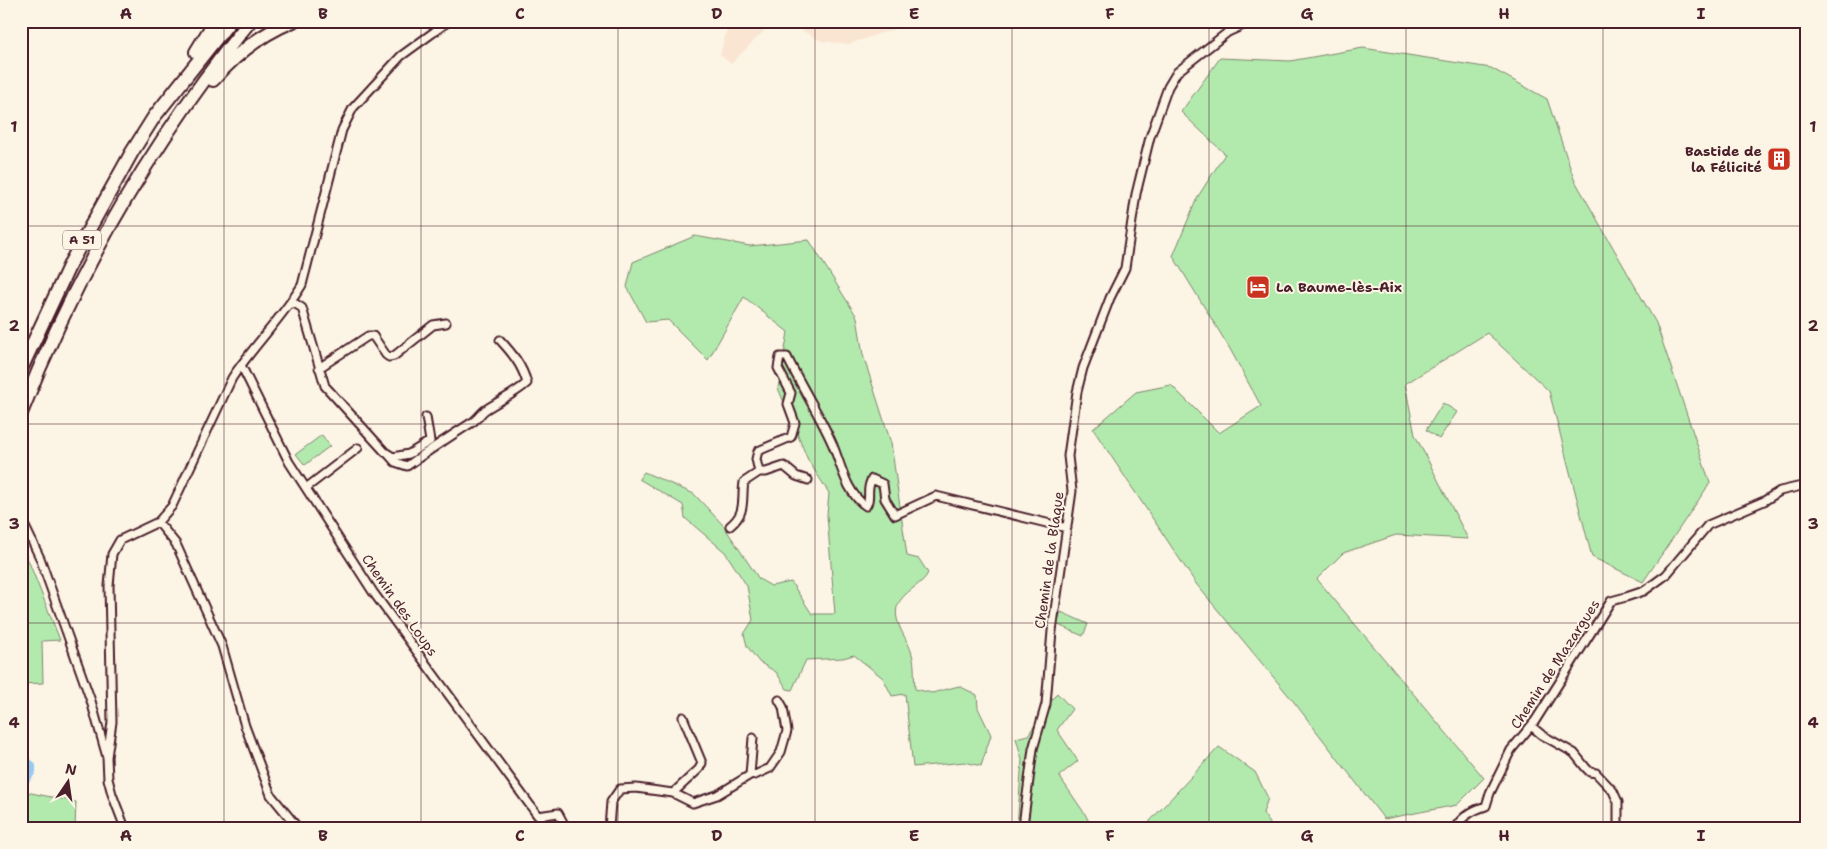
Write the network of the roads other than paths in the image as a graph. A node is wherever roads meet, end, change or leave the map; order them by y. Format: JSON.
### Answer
{"nodes":[{"id":1,"x":215,"y":21,"type":"edge"},
{"id":2,"x":230,"y":21,"type":"edge"},
{"id":3,"x":250,"y":21,"type":"edge"},
{"id":4,"x":293,"y":21,"type":"edge"},
{"id":5,"x":449,"y":21,"type":"edge"},
{"id":6,"x":1252,"y":21,"type":"edge"},
{"id":7,"x":154,"y":117,"type":"junction"},
{"id":8,"x":154,"y":151,"type":"junction"},
{"id":9,"x":290,"y":304,"type":"junction"},
{"id":10,"x":446,"y":323,"type":"dead end"},
{"id":11,"x":500,"y":340,"type":"dead end"},
{"id":12,"x":241,"y":365,"type":"junction"},
{"id":13,"x":319,"y":368,"type":"junction"},
{"id":14,"x":21,"y":369,"type":"edge"},
{"id":15,"x":21,"y":413,"type":"edge"},
{"id":16,"x":426,"y":417,"type":"dead end"},
{"id":17,"x":358,"y":448,"type":"dead end"},
{"id":18,"x":388,"y":454,"type":"junction"},
{"id":19,"x":760,"y":472,"type":"junction"},
{"id":20,"x":808,"y":480,"type":"dead end"},
{"id":21,"x":1806,"y":485,"type":"edge"},
{"id":22,"x":306,"y":488,"type":"junction"},
{"id":23,"x":21,"y":518,"type":"edge"},
{"id":24,"x":158,"y":522,"type":"junction"},
{"id":25,"x":730,"y":526,"type":"dead end"},
{"id":26,"x":1067,"y":528,"type":"junction"},
{"id":27,"x":779,"y":700,"type":"dead end"},
{"id":28,"x":683,"y":717,"type":"dead end"},
{"id":29,"x":1531,"y":726,"type":"junction"},
{"id":30,"x":753,"y":738,"type":"dead end"},
{"id":31,"x":106,"y":740,"type":"junction"},
{"id":32,"x":750,"y":774,"type":"junction"},
{"id":33,"x":672,"y":794,"type":"junction"},
{"id":34,"x":125,"y":828,"type":"edge"},
{"id":35,"x":298,"y":828,"type":"edge"},
{"id":36,"x":566,"y":828,"type":"edge"},
{"id":37,"x":609,"y":828,"type":"edge"},
{"id":38,"x":1024,"y":828,"type":"edge"},
{"id":39,"x":1455,"y":828,"type":"edge"},
{"id":40,"x":1618,"y":828,"type":"edge"}],
"edges":[{"from":1,"to":7,"type":"highway"},
{"from":2,"to":7,"type":"highway","number":"A 51"},
{"from":3,"to":8,"type":"highway","number":"A 51"},
{"from":4,"to":8,"type":"highway"},
{"from":5,"to":9,"type":"street"},
{"from":6,"to":26,"type":"street","name":"Chemin de la Blaque"},
{"from":7,"to":14,"type":"highway","number":"A 51"},
{"from":8,"to":15,"type":"highway","number":"A 51"},
{"from":9,"to":12,"type":"street"},
{"from":9,"to":13,"type":"street"},
{"from":10,"to":13,"type":"street"},
{"from":11,"to":18,"type":"street"},
{"from":12,"to":22,"type":"street","name":"Chemin des Loups"},
{"from":12,"to":24,"type":"street"},
{"from":13,"to":18,"type":"street"},
{"from":16,"to":18,"type":"street"},
{"from":17,"to":22,"type":"street"},
{"from":19,"to":20,"type":"street"},
{"from":19,"to":25,"type":"street"},
{"from":19,"to":26,"type":"street"},
{"from":21,"to":29,"type":"street","name":"Chemin de Mazargues"},
{"from":22,"to":36,"type":"street","name":"Chemin des Loups"},
{"from":23,"to":31,"type":"street"},
{"from":24,"to":31,"type":"street"},
{"from":24,"to":35,"type":"street"},
{"from":26,"to":38,"type":"street","name":"Chemin de la Blaque"},
{"from":27,"to":32,"type":"street"},
{"from":28,"to":33,"type":"street"},
{"from":29,"to":39,"type":"street","name":"Chemin de Mazargues"},
{"from":29,"to":40,"type":"street"},
{"from":30,"to":32,"type":"street"},
{"from":31,"to":34,"type":"street"},
{"from":32,"to":33,"type":"street"},
{"from":33,"to":37,"type":"street"}]}
